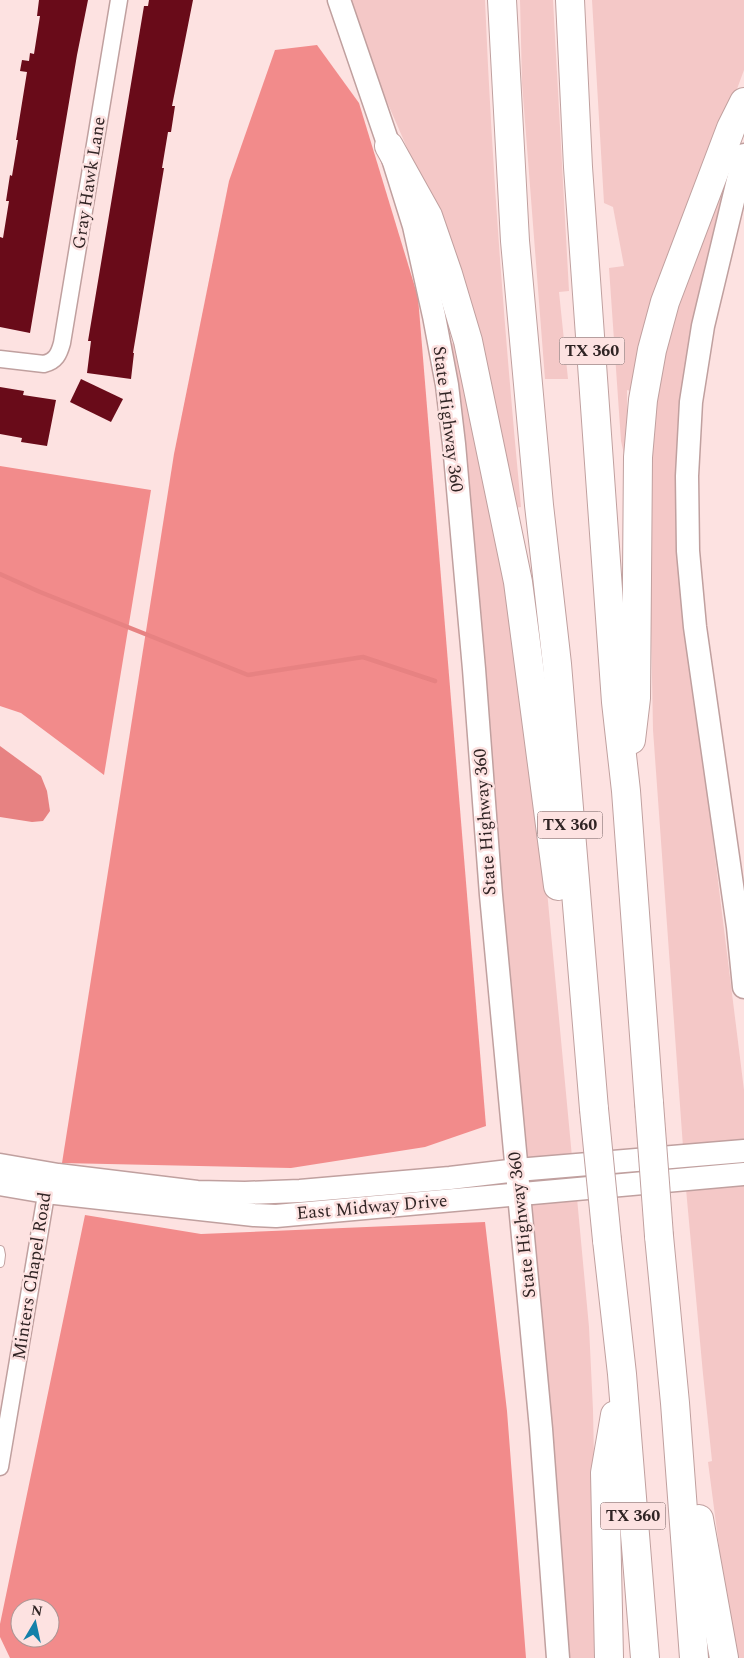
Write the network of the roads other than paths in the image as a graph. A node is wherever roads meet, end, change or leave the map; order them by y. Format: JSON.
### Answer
{"nodes":[{"id":1,"x":119,"y":0,"type":"edge"},
{"id":2,"x":339,"y":0,"type":"edge"},
{"id":3,"x":502,"y":0,"type":"edge"},
{"id":4,"x":570,"y":0,"type":"edge"},
{"id":5,"x":744,"y":102,"type":"edge"},
{"id":6,"x":389,"y":146,"type":"junction"},
{"id":7,"x":744,"y":156,"type":"edge"},
{"id":8,"x":0,"y":359,"type":"edge"},
{"id":9,"x":626,"y":792,"type":"junction"},
{"id":10,"x":584,"y":986,"type":"junction"},
{"id":11,"x":744,"y":987,"type":"edge"},
{"id":12,"x":744,"y":1151,"type":"edge"},
{"id":13,"x":0,"y":1165,"type":"edge"},
{"id":14,"x":517,"y":1170,"type":"junction"},
{"id":15,"x":744,"y":1174,"type":"edge"},
{"id":16,"x":48,"y":1183,"type":"junction"},
{"id":17,"x":0,"y":1184,"type":"edge"},
{"id":18,"x":519,"y":1194,"type":"junction"},
{"id":19,"x":0,"y":1250,"type":"edge"},
{"id":20,"x":0,"y":1263,"type":"edge"},
{"id":21,"x":622,"y":1374,"type":"junction"},
{"id":22,"x":676,"y":1404,"type":"junction"},
{"id":23,"x":0,"y":1466,"type":"edge"},
{"id":24,"x":558,"y":1658,"type":"edge"},
{"id":25,"x":609,"y":1658,"type":"edge"},
{"id":26,"x":645,"y":1658,"type":"edge"},
{"id":27,"x":694,"y":1658,"type":"edge"},
{"id":28,"x":724,"y":1658,"type":"edge"}],
"edges":[{"from":1,"to":8,"type":"street","name":"Gray Hawk Lane"},
{"from":2,"to":6,"type":"main road","name":"State Highway 360"},
{"from":3,"to":10,"type":"highway","number":"TX 360"},
{"from":4,"to":9,"type":"highway","number":"TX 360"},
{"from":5,"to":9,"type":"highway"},
{"from":6,"to":10,"type":"highway"},
{"from":6,"to":14,"type":"main road","name":"State Highway 360"},
{"from":7,"to":11,"type":"main road"},
{"from":9,"to":22,"type":"highway","number":"TX 360","bridge":true},
{"from":10,"to":21,"type":"highway","number":"TX 360","bridge":true},
{"from":12,"to":14,"type":"main road","name":"East Midway Drive"},
{"from":13,"to":16,"type":"main road","name":"East Midway Drive"},
{"from":14,"to":16,"type":"main road","name":"East Midway Drive"},
{"from":14,"to":18,"type":"main road","name":"State Highway 360"},
{"from":15,"to":18,"type":"main road","name":"East Midway Drive"},
{"from":16,"to":17,"type":"main road","name":"East Midway Drive"},
{"from":16,"to":18,"type":"main road","name":"East Midway Drive"},
{"from":16,"to":23,"type":"street","name":"Minters Chapel Road"},
{"from":18,"to":24,"type":"main road","name":"State Highway 360"},
{"from":19,"to":20,"type":"lane"},
{"from":21,"to":25,"type":"highway"},
{"from":21,"to":26,"type":"highway","number":"TX 360"},
{"from":22,"to":27,"type":"highway","number":"TX 360"},
{"from":22,"to":28,"type":"highway"}]}
